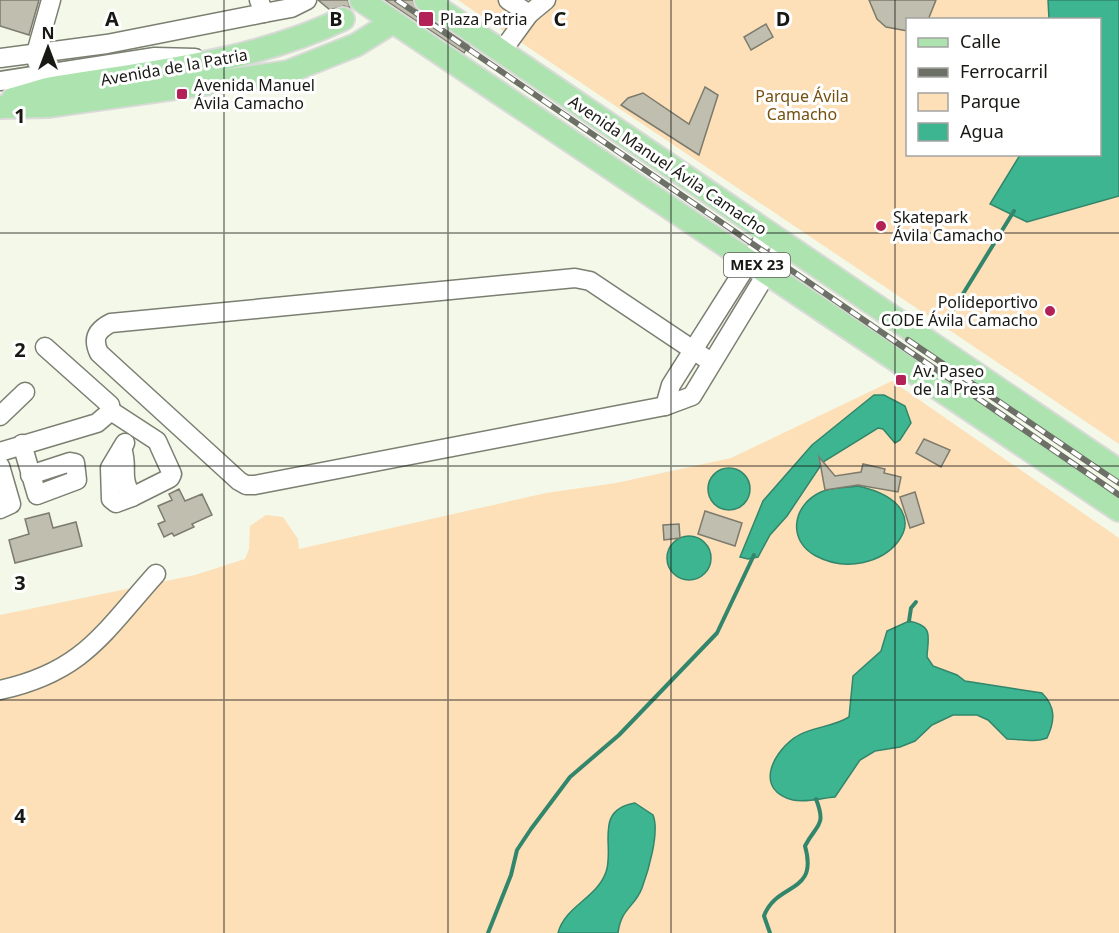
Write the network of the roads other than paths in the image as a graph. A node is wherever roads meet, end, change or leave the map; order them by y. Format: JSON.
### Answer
{"nodes":[{"id":1,"x":51,"y":0,"type":"edge"},
{"id":2,"x":307,"y":0,"type":"edge"},
{"id":3,"x":361,"y":0,"type":"edge"},
{"id":4,"x":426,"y":0,"type":"edge"},
{"id":5,"x":508,"y":0,"type":"edge"},
{"id":6,"x":546,"y":0,"type":"edge"},
{"id":7,"x":262,"y":7,"type":"edge"},
{"id":8,"x":529,"y":14,"type":"junction"},
{"id":9,"x":343,"y":19,"type":"dead end"},
{"id":10,"x":393,"y":22,"type":"junction"},
{"id":11,"x":502,"y":51,"type":"junction"},
{"id":12,"x":36,"y":53,"type":"junction"},
{"id":13,"x":0,"y":58,"type":"edge"},
{"id":14,"x":220,"y":59,"type":"junction"},
{"id":15,"x":531,"y":71,"type":"junction"},
{"id":16,"x":40,"y":74,"type":"junction"},
{"id":17,"x":470,"y":74,"type":"junction"},
{"id":18,"x":0,"y":81,"type":"edge"},
{"id":19,"x":0,"y":104,"type":"edge"},
{"id":20,"x":776,"y":238,"type":"junction"},
{"id":21,"x":749,"y":260,"type":"junction"},
{"id":22,"x":768,"y":273,"type":"junction"},
{"id":23,"x":45,"y":347,"type":"dead end"},
{"id":24,"x":694,"y":351,"type":"junction"},
{"id":25,"x":711,"y":362,"type":"junction"},
{"id":26,"x":25,"y":392,"type":"dead end"},
{"id":27,"x":665,"y":405,"type":"junction"},
{"id":28,"x":111,"y":411,"type":"junction"},
{"id":29,"x":0,"y":416,"type":"edge"},
{"id":30,"x":135,"y":426,"type":"junction"},
{"id":31,"x":22,"y":444,"type":"junction"},
{"id":32,"x":0,"y":452,"type":"edge"},
{"id":33,"x":1114,"y":462,"type":"edge"},
{"id":34,"x":0,"y":466,"type":"edge"},
{"id":35,"x":30,"y":475,"type":"junction"},
{"id":36,"x":37,"y":495,"type":"junction"},
{"id":37,"x":5,"y":506,"type":"edge"},
{"id":38,"x":1119,"y":510,"type":"edge"},
{"id":39,"x":156,"y":574,"type":"dead end"},
{"id":40,"x":0,"y":690,"type":"edge"}],
"edges":[{"from":1,"to":12,"type":"street"},
{"from":2,"to":7,"type":"street"},
{"from":3,"to":10,"type":"main road","name":"Avenida Manuel Ávila Camacho","number":"MEX 23"},
{"from":4,"to":11,"type":"main road","name":"Avenida Manuel Ávila Camacho","number":"MEX 23"},
{"from":5,"to":8,"type":"street"},
{"from":6,"to":8,"type":"street"},
{"from":7,"to":12,"type":"street"},
{"from":8,"to":11,"type":"street"},
{"from":9,"to":14,"type":"main road","name":"Avenida de la Patria"},
{"from":10,"to":17,"type":"main road","name":"Avenida Manuel Ávila Camacho","number":"MEX 23"},
{"from":10,"to":19,"type":"main road"},
{"from":11,"to":15,"type":"main road","name":"Avenida Manuel Ávila Camacho","number":"MEX 23"},
{"from":12,"to":13,"type":"street"},
{"from":12,"to":16,"type":"street"},
{"from":14,"to":16,"type":"street"},
{"from":14,"to":19,"type":"main road","name":"Avenida de la Patria"},
{"from":15,"to":17,"type":"main road"},
{"from":15,"to":20,"type":"main road","name":"Avenida Manuel Ávila Camacho","number":"MEX 23"},
{"from":16,"to":18,"type":"street"},
{"from":17,"to":21,"type":"main road","name":"Avenida Manuel Ávila Camacho","number":"MEX 23"},
{"from":20,"to":21,"type":"street"},
{"from":20,"to":22,"type":"street"},
{"from":20,"to":33,"type":"main road","name":"Avenida Manuel Ávila Camacho","number":"MEX 23"},
{"from":21,"to":22,"type":"main road","name":"Avenida Manuel Ávila Camacho","number":"MEX 23"},
{"from":21,"to":24,"type":"street"},
{"from":22,"to":25,"type":"street"},
{"from":22,"to":38,"type":"main road","name":"Avenida Manuel Ávila Camacho","number":"MEX 23"},
{"from":23,"to":28,"type":"street"},
{"from":24,"to":25,"type":"street"},
{"from":24,"to":27,"type":"street"},
{"from":24,"to":27,"type":"street"},
{"from":25,"to":27,"type":"street"},
{"from":26,"to":29,"type":"street"},
{"from":28,"to":30,"type":"street"},
{"from":28,"to":31,"type":"street"},
{"from":30,"to":30,"type":"street"},
{"from":31,"to":32,"type":"street"},
{"from":31,"to":35,"type":"street"},
{"from":34,"to":37,"type":"street"},
{"from":35,"to":36,"type":"street"},
{"from":35,"to":36,"type":"street"},
{"from":36,"to":37,"type":"street"},
{"from":39,"to":40,"type":"street"}]}
